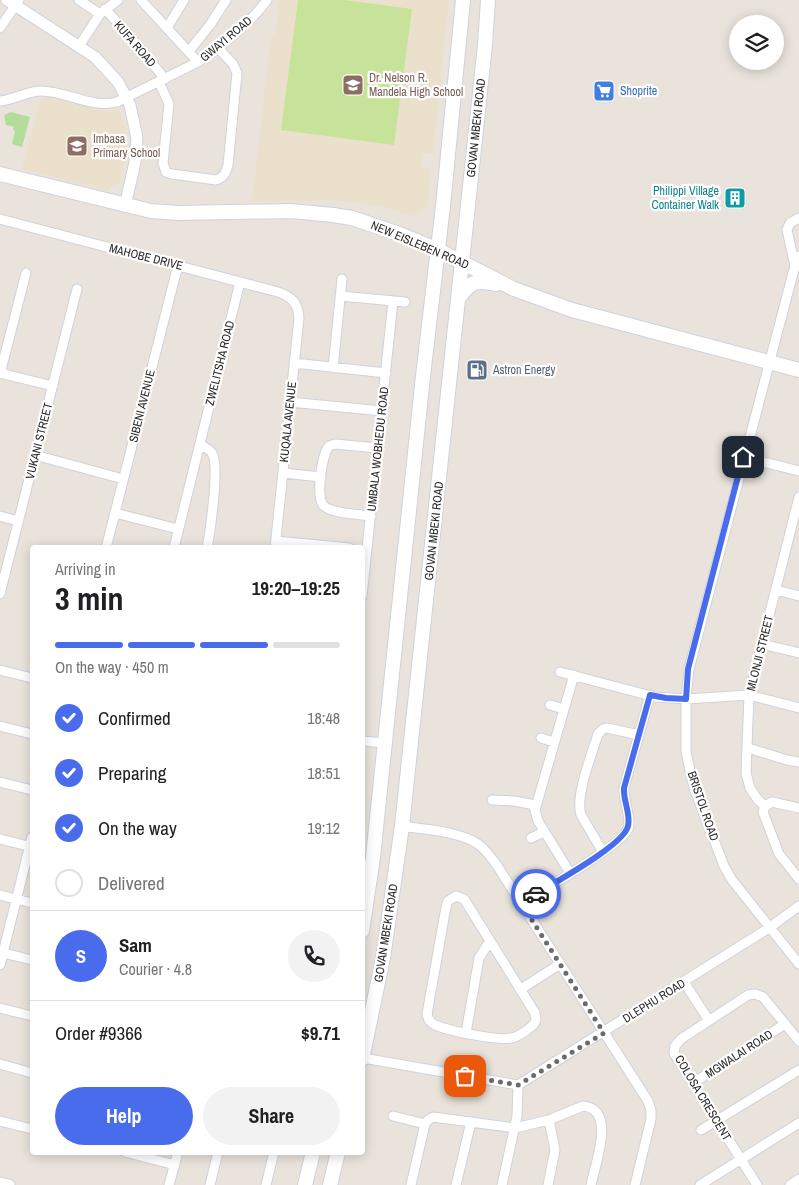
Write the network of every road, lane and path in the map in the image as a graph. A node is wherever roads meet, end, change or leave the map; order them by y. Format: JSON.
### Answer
{"nodes":[{"id":1,"x":80,"y":0,"type":"edge"},
{"id":2,"x":118,"y":0,"type":"edge"},
{"id":3,"x":142,"y":0,"type":"edge"},
{"id":4,"x":184,"y":0,"type":"edge"},
{"id":5,"x":226,"y":0,"type":"edge"},
{"id":6,"x":267,"y":0,"type":"edge"},
{"id":7,"x":463,"y":0,"type":"edge"},
{"id":8,"x":488,"y":0,"type":"edge"},
{"id":9,"x":14,"y":2,"type":"edge"},
{"id":10,"x":102,"y":12,"type":"junction"},
{"id":11,"x":0,"y":28,"type":"edge"},
{"id":12,"x":167,"y":28,"type":"junction"},
{"id":13,"x":79,"y":46,"type":"junction"},
{"id":14,"x":218,"y":48,"type":"junction"},
{"id":15,"x":189,"y":52,"type":"junction"},
{"id":16,"x":198,"y":62,"type":"junction"},
{"id":17,"x":162,"y":80,"type":"junction"},
{"id":18,"x":126,"y":98,"type":"junction"},
{"id":19,"x":0,"y":101,"type":"edge"},
{"id":20,"x":0,"y":174,"type":"edge"},
{"id":21,"x":125,"y":206,"type":"junction"},
{"id":22,"x":444,"y":206,"type":"junction"},
{"id":23,"x":799,"y":218,"type":"edge"},
{"id":24,"x":0,"y":219,"type":"edge"},
{"id":25,"x":402,"y":235,"type":"junction"},
{"id":26,"x":790,"y":240,"type":"junction"},
{"id":27,"x":799,"y":246,"type":"edge"},
{"id":28,"x":438,"y":250,"type":"junction"},
{"id":29,"x":799,"y":256,"type":"edge"},
{"id":30,"x":462,"y":262,"type":"junction"},
{"id":31,"x":178,"y":265,"type":"junction"},
{"id":32,"x":796,"y":271,"type":"edge"},
{"id":33,"x":26,"y":273,"type":"dead end"},
{"id":34,"x":342,"y":279,"type":"dead end"},
{"id":35,"x":240,"y":282,"type":"junction"},
{"id":36,"x":77,"y":289,"type":"dead end"},
{"id":37,"x":514,"y":289,"type":"junction"},
{"id":38,"x":340,"y":296,"type":"junction"},
{"id":39,"x":291,"y":298,"type":"joint"},
{"id":40,"x":458,"y":299,"type":"junction"},
{"id":41,"x":393,"y":301,"type":"junction"},
{"id":42,"x":405,"y":302,"type":"dead end"},
{"id":43,"x":769,"y":362,"type":"junction"},
{"id":44,"x":294,"y":363,"type":"junction"},
{"id":45,"x":333,"y":368,"type":"junction"},
{"id":46,"x":799,"y":370,"type":"edge"},
{"id":47,"x":0,"y":373,"type":"edge"},
{"id":48,"x":386,"y":373,"type":"junction"},
{"id":49,"x":53,"y":386,"type":"junction"},
{"id":50,"x":290,"y":402,"type":"junction"},
{"id":51,"x":382,"y":411,"type":"junction"},
{"id":52,"x":200,"y":444,"type":"junction"},
{"id":53,"x":378,"y":448,"type":"junction"},
{"id":54,"x":35,"y":455,"type":"junction"},
{"id":55,"x":743,"y":457,"type":"junction"},
{"id":56,"x":799,"y":471,"type":"edge"},
{"id":57,"x":283,"y":473,"type":"junction"},
{"id":58,"x":321,"y":477,"type":"junction"},
{"id":59,"x":123,"y":480,"type":"junction"},
{"id":60,"x":799,"y":497,"type":"edge"},
{"id":61,"x":115,"y":513,"type":"junction"},
{"id":62,"x":0,"y":516,"type":"edge"},
{"id":63,"x":371,"y":516,"type":"junction"},
{"id":64,"x":18,"y":521,"type":"junction"},
{"id":65,"x":178,"y":529,"type":"junction"},
{"id":66,"x":276,"y":544,"type":"edge"},
{"id":67,"x":107,"y":545,"type":"edge"},
{"id":68,"x":175,"y":545,"type":"edge"},
{"id":69,"x":207,"y":545,"type":"edge"},
{"id":70,"x":294,"y":545,"type":"edge"},
{"id":71,"x":365,"y":549,"type":"edge"},
{"id":72,"x":776,"y":590,"type":"junction"},
{"id":73,"x":0,"y":594,"type":"edge"},
{"id":74,"x":799,"y":596,"type":"edge"},
{"id":75,"x":762,"y":644,"type":"junction"},
{"id":76,"x":799,"y":653,"type":"edge"},
{"id":77,"x":0,"y":670,"type":"edge"},
{"id":78,"x":560,"y":672,"type":"dead end"},
{"id":79,"x":574,"y":675,"type":"junction"},
{"id":80,"x":30,"y":678,"type":"edge"},
{"id":81,"x":650,"y":695,"type":"junction"},
{"id":82,"x":749,"y":695,"type":"junction"},
{"id":83,"x":686,"y":699,"type":"junction"},
{"id":84,"x":550,"y":705,"type":"dead end"},
{"id":85,"x":799,"y":708,"type":"edge"},
{"id":86,"x":564,"y":709,"type":"junction"},
{"id":87,"x":0,"y":726,"type":"edge"},
{"id":88,"x":30,"y":734,"type":"edge"},
{"id":89,"x":639,"y":735,"type":"junction"},
{"id":90,"x":541,"y":738,"type":"dead end"},
{"id":91,"x":365,"y":741,"type":"edge"},
{"id":92,"x":554,"y":742,"type":"junction"},
{"id":93,"x":385,"y":743,"type":"junction"},
{"id":94,"x":748,"y":748,"type":"junction"},
{"id":95,"x":799,"y":762,"type":"edge"},
{"id":96,"x":0,"y":782,"type":"edge"},
{"id":97,"x":30,"y":790,"type":"edge"},
{"id":98,"x":492,"y":800,"type":"dead end"},
{"id":99,"x":535,"y":805,"type":"junction"},
{"id":100,"x":765,"y":806,"type":"junction"},
{"id":101,"x":799,"y":808,"type":"edge"},
{"id":102,"x":402,"y":826,"type":"junction"},
{"id":103,"x":544,"y":832,"type":"junction"},
{"id":104,"x":531,"y":838,"type":"dead end"},
{"id":105,"x":0,"y":839,"type":"edge"},
{"id":106,"x":30,"y":843,"type":"edge"},
{"id":107,"x":30,"y":850,"type":"edge"},
{"id":108,"x":603,"y":852,"type":"junction"},
{"id":109,"x":570,"y":873,"type":"junction"},
{"id":110,"x":799,"y":879,"type":"edge"},
{"id":111,"x":0,"y":895,"type":"edge"},
{"id":112,"x":17,"y":899,"type":"junction"},
{"id":113,"x":30,"y":902,"type":"edge"},
{"id":114,"x":521,"y":903,"type":"junction"},
{"id":115,"x":799,"y":906,"type":"edge"},
{"id":116,"x":365,"y":907,"type":"edge"},
{"id":117,"x":769,"y":928,"type":"junction"},
{"id":118,"x":490,"y":941,"type":"junction"},
{"id":119,"x":2,"y":952,"type":"edge"},
{"id":120,"x":30,"y":959,"type":"edge"},
{"id":121,"x":560,"y":964,"type":"junction"},
{"id":122,"x":799,"y":964,"type":"edge"},
{"id":123,"x":0,"y":965,"type":"edge"},
{"id":124,"x":684,"y":982,"type":"junction"},
{"id":125,"x":521,"y":989,"type":"junction"},
{"id":126,"x":0,"y":1008,"type":"edge"},
{"id":127,"x":30,"y":1016,"type":"edge"},
{"id":128,"x":708,"y":1019,"type":"junction"},
{"id":129,"x":785,"y":1024,"type":"junction"},
{"id":130,"x":466,"y":1033,"type":"junction"},
{"id":131,"x":604,"y":1033,"type":"junction"},
{"id":132,"x":799,"y":1042,"type":"edge"},
{"id":133,"x":365,"y":1048,"type":"edge"},
{"id":134,"x":365,"y":1058,"type":"edge"},
{"id":135,"x":0,"y":1064,"type":"edge"},
{"id":136,"x":799,"y":1070,"type":"edge"},
{"id":137,"x":30,"y":1072,"type":"edge"},
{"id":138,"x":693,"y":1083,"type":"junction"},
{"id":139,"x":518,"y":1085,"type":"junction"},
{"id":140,"x":393,"y":1116,"type":"dead end"},
{"id":141,"x":549,"y":1120,"type":"junction"},
{"id":142,"x":0,"y":1121,"type":"edge"},
{"id":143,"x":718,"y":1121,"type":"junction"},
{"id":144,"x":471,"y":1122,"type":"junction"},
{"id":145,"x":799,"y":1123,"type":"edge"},
{"id":146,"x":425,"y":1124,"type":"junction"},
{"id":147,"x":30,"y":1128,"type":"edge"},
{"id":148,"x":514,"y":1128,"type":"junction"},
{"id":149,"x":701,"y":1130,"type":"dead end"},
{"id":150,"x":137,"y":1155,"type":"edge"},
{"id":151,"x":177,"y":1155,"type":"edge"},
{"id":152,"x":217,"y":1155,"type":"edge"},
{"id":153,"x":273,"y":1155,"type":"edge"},
{"id":154,"x":312,"y":1155,"type":"edge"},
{"id":155,"x":337,"y":1155,"type":"edge"},
{"id":156,"x":741,"y":1160,"type":"junction"},
{"id":157,"x":175,"y":1165,"type":"junction"},
{"id":158,"x":799,"y":1179,"type":"edge"},
{"id":159,"x":0,"y":1183,"type":"edge"},
{"id":160,"x":703,"y":1184,"type":"edge"},
{"id":161,"x":9,"y":1185,"type":"edge"},
{"id":162,"x":170,"y":1185,"type":"edge"},
{"id":163,"x":210,"y":1185,"type":"edge"},
{"id":164,"x":266,"y":1185,"type":"edge"},
{"id":165,"x":305,"y":1185,"type":"edge"},
{"id":166,"x":330,"y":1185,"type":"edge"},
{"id":167,"x":411,"y":1185,"type":"edge"},
{"id":168,"x":456,"y":1185,"type":"edge"},
{"id":169,"x":502,"y":1185,"type":"edge"},
{"id":170,"x":548,"y":1185,"type":"edge"},
{"id":171,"x":590,"y":1185,"type":"edge"},
{"id":172,"x":635,"y":1185,"type":"edge"},
{"id":173,"x":757,"y":1185,"type":"edge"},
{"id":174,"x":790,"y":1185,"type":"edge"}],
"edges":[{"from":1,"to":10,"type":"street","name":"KUFA ROAD"},
{"from":2,"to":10,"type":"street"},
{"from":3,"to":12,"type":"street"},
{"from":4,"to":12,"type":"street"},
{"from":5,"to":15,"type":"street"},
{"from":6,"to":14,"type":"street","name":"GWAYI ROAD"},
{"from":7,"to":22,"type":"main road","name":"GOVAN MBEKI ROAD"},
{"from":8,"to":30,"type":"main road","name":"GOVAN MBEKI ROAD"},
{"from":9,"to":11,"type":"street"},
{"from":9,"to":13,"type":"street"},
{"from":10,"to":13,"type":"street"},
{"from":10,"to":17,"type":"street","name":"KUFA ROAD"},
{"from":12,"to":15,"type":"street"},
{"from":13,"to":18,"type":"street"},
{"from":14,"to":16,"type":"street","name":"GWAYI ROAD"},
{"from":14,"to":17,"type":"street","name":"KUFA ROAD"},
{"from":15,"to":16,"type":"street"},
{"from":16,"to":17,"type":"street","name":"GWAYI ROAD"},
{"from":17,"to":18,"type":"street","name":"GWAYI ROAD"},
{"from":18,"to":19,"type":"street","name":"GWAYI ROAD"},
{"from":18,"to":21,"type":"street"},
{"from":20,"to":21,"type":"main road","name":"NEW EISLEBEN ROAD"},
{"from":21,"to":25,"type":"main road","name":"NEW EISLEBEN ROAD"},
{"from":22,"to":25,"type":"main road"},
{"from":22,"to":28,"type":"main road","name":"GOVAN MBEKI ROAD"},
{"from":23,"to":26,"type":"street"},
{"from":24,"to":31,"type":"street","name":"MAHOBE DRIVE"},
{"from":25,"to":28,"type":"main road","name":"NEW EISLEBEN ROAD"},
{"from":26,"to":27,"type":"street"},
{"from":26,"to":32,"type":"street"},
{"from":28,"to":30,"type":"main road","name":"NEW EISLEBEN ROAD"},
{"from":28,"to":93,"type":"main road","name":"GOVAN MBEKI ROAD"},
{"from":29,"to":32,"type":"street","name":"BRISTOL ROAD"},
{"from":30,"to":37,"type":"main road","name":"NEW EISLEBEN ROAD"},
{"from":30,"to":40,"type":"main road","name":"GOVAN MBEKI ROAD"},
{"from":31,"to":35,"type":"street","name":"MAHOBE DRIVE"},
{"from":31,"to":59,"type":"street","name":"SIBENI AVENUE"},
{"from":32,"to":43,"type":"street","name":"BRISTOL ROAD"},
{"from":33,"to":47,"type":"street"},
{"from":34,"to":38,"type":"street"},
{"from":35,"to":39,"type":"street","name":"MAHOBE DRIVE"},
{"from":35,"to":52,"type":"street","name":"ZWELITSHA ROAD"},
{"from":36,"to":49,"type":"street","name":"VUKANI STREET"},
{"from":37,"to":40,"type":"main road"},
{"from":37,"to":43,"type":"main road","name":"NEW EISLEBEN ROAD"},
{"from":38,"to":41,"type":"street"},
{"from":38,"to":45,"type":"street"},
{"from":39,"to":44,"type":"street","name":"KUQALA AVENUE"},
{"from":40,"to":102,"type":"main road","name":"GOVAN MBEKI ROAD"},
{"from":41,"to":42,"type":"street"},
{"from":41,"to":48,"type":"street","name":"UMBALA WOBHEDU ROAD"},
{"from":43,"to":46,"type":"main road","name":"NEW EISLEBEN ROAD"},
{"from":43,"to":55,"type":"street","name":"BRISTOL ROAD"},
{"from":44,"to":45,"type":"street"},
{"from":44,"to":50,"type":"street","name":"KUQALA AVENUE"},
{"from":45,"to":48,"type":"street"},
{"from":47,"to":49,"type":"street"},
{"from":48,"to":51,"type":"street","name":"UMBALA WOBHEDU ROAD"},
{"from":49,"to":54,"type":"street","name":"VUKANI STREET"},
{"from":50,"to":51,"type":"street"},
{"from":50,"to":57,"type":"street","name":"KUQALA AVENUE"},
{"from":51,"to":53,"type":"street","name":"UMBALA WOBHEDU ROAD"},
{"from":52,"to":65,"type":"street","name":"ZWELITSHA ROAD"},
{"from":52,"to":69,"type":"street"},
{"from":53,"to":58,"type":"street"},
{"from":53,"to":63,"type":"street","name":"UMBALA WOBHEDU ROAD"},
{"from":54,"to":59,"type":"street"},
{"from":54,"to":64,"type":"street","name":"VUKANI STREET"},
{"from":55,"to":56,"type":"street"},
{"from":55,"to":83,"type":"street","name":"BRISTOL ROAD"},
{"from":57,"to":58,"type":"street"},
{"from":57,"to":66,"type":"street","name":"KUQALA AVENUE"},
{"from":58,"to":63,"type":"street"},
{"from":59,"to":61,"type":"street","name":"SIBENI AVENUE"},
{"from":60,"to":72,"type":"street","name":"MLONJI STREET"},
{"from":61,"to":65,"type":"street"},
{"from":61,"to":67,"type":"street","name":"SIBENI AVENUE"},
{"from":62,"to":64,"type":"street"},
{"from":63,"to":71,"type":"street","name":"UMBALA WOBHEDU ROAD"},
{"from":64,"to":73,"type":"street","name":"VUKANI STREET"},
{"from":65,"to":68,"type":"street","name":"ZWELITSHA ROAD"},
{"from":66,"to":70,"type":"street"},
{"from":72,"to":74,"type":"street"},
{"from":72,"to":75,"type":"street","name":"MLONJI STREET"},
{"from":75,"to":76,"type":"street"},
{"from":75,"to":82,"type":"street","name":"MLONJI STREET"},
{"from":77,"to":80,"type":"street"},
{"from":78,"to":79,"type":"street"},
{"from":79,"to":81,"type":"street"},
{"from":79,"to":86,"type":"street"},
{"from":81,"to":83,"type":"street"},
{"from":81,"to":89,"type":"street"},
{"from":82,"to":83,"type":"street"},
{"from":82,"to":85,"type":"street"},
{"from":82,"to":94,"type":"street","name":"MLONJI STREET"},
{"from":83,"to":117,"type":"street","name":"BRISTOL ROAD"},
{"from":84,"to":86,"type":"street"},
{"from":86,"to":92,"type":"street"},
{"from":87,"to":88,"type":"street"},
{"from":89,"to":108,"type":"street"},
{"from":89,"to":108,"type":"street"},
{"from":90,"to":92,"type":"street"},
{"from":91,"to":93,"type":"street"},
{"from":92,"to":99,"type":"street"},
{"from":93,"to":116,"type":"main road","name":"GOVAN MBEKI ROAD"},
{"from":94,"to":95,"type":"street"},
{"from":94,"to":100,"type":"street","name":"MLONJI STREET"},
{"from":96,"to":97,"type":"street"},
{"from":98,"to":99,"type":"street"},
{"from":99,"to":103,"type":"street"},
{"from":100,"to":101,"type":"street"},
{"from":100,"to":110,"type":"street","name":"MLONJI STREET"},
{"from":102,"to":114,"type":"street"},
{"from":102,"to":133,"type":"main road","name":"GOVAN MBEKI ROAD"},
{"from":103,"to":104,"type":"street"},
{"from":103,"to":109,"type":"street"},
{"from":105,"to":106,"type":"street"},
{"from":107,"to":112,"type":"street"},
{"from":108,"to":109,"type":"street"},
{"from":109,"to":114,"type":"street"},
{"from":111,"to":112,"type":"street"},
{"from":112,"to":113,"type":"street"},
{"from":112,"to":119,"type":"street"},
{"from":114,"to":121,"type":"street"},
{"from":115,"to":117,"type":"street","name":"DLEPHU ROAD"},
{"from":117,"to":122,"type":"street","name":"BRISTOL ROAD"},
{"from":117,"to":124,"type":"street","name":"DLEPHU ROAD"},
{"from":118,"to":125,"type":"street"},
{"from":118,"to":130,"type":"street"},
{"from":118,"to":130,"type":"street"},
{"from":119,"to":120,"type":"street"},
{"from":119,"to":123,"type":"street"},
{"from":121,"to":125,"type":"street"},
{"from":121,"to":131,"type":"street"},
{"from":124,"to":128,"type":"street"},
{"from":124,"to":131,"type":"street","name":"DLEPHU ROAD"},
{"from":125,"to":130,"type":"street"},
{"from":126,"to":127,"type":"street"},
{"from":128,"to":129,"type":"street","name":"COLOSA CRESCENT"},
{"from":128,"to":138,"type":"street","name":"COLOSA CRESCENT"},
{"from":129,"to":132,"type":"street","name":"COLOSA CRESCENT"},
{"from":129,"to":138,"type":"street","name":"MGWALAI ROAD"},
{"from":131,"to":139,"type":"street","name":"DLEPHU ROAD"},
{"from":131,"to":172,"type":"street"},
{"from":134,"to":139,"type":"street"},
{"from":135,"to":137,"type":"street"},
{"from":136,"to":143,"type":"street"},
{"from":138,"to":143,"type":"street","name":"COLOSA CRESCENT"},
{"from":139,"to":148,"type":"street"},
{"from":140,"to":146,"type":"street"},
{"from":141,"to":148,"type":"street"},
{"from":141,"to":170,"type":"street"},
{"from":141,"to":171,"type":"street"},
{"from":142,"to":147,"type":"street"},
{"from":143,"to":149,"type":"street"},
{"from":143,"to":156,"type":"street","name":"COLOSA CRESCENT"},
{"from":144,"to":146,"type":"street"},
{"from":144,"to":148,"type":"street"},
{"from":144,"to":168,"type":"street"},
{"from":145,"to":156,"type":"street"},
{"from":146,"to":167,"type":"street"},
{"from":148,"to":169,"type":"street"},
{"from":150,"to":157,"type":"street"},
{"from":151,"to":157,"type":"street"},
{"from":152,"to":163,"type":"street"},
{"from":153,"to":164,"type":"street"},
{"from":154,"to":165,"type":"main road"},
{"from":155,"to":166,"type":"main road"},
{"from":156,"to":160,"type":"street"},
{"from":156,"to":173,"type":"street","name":"COLOSA CRESCENT"},
{"from":157,"to":162,"type":"street"},
{"from":158,"to":174,"type":"street"},
{"from":159,"to":161,"type":"street"}]}
